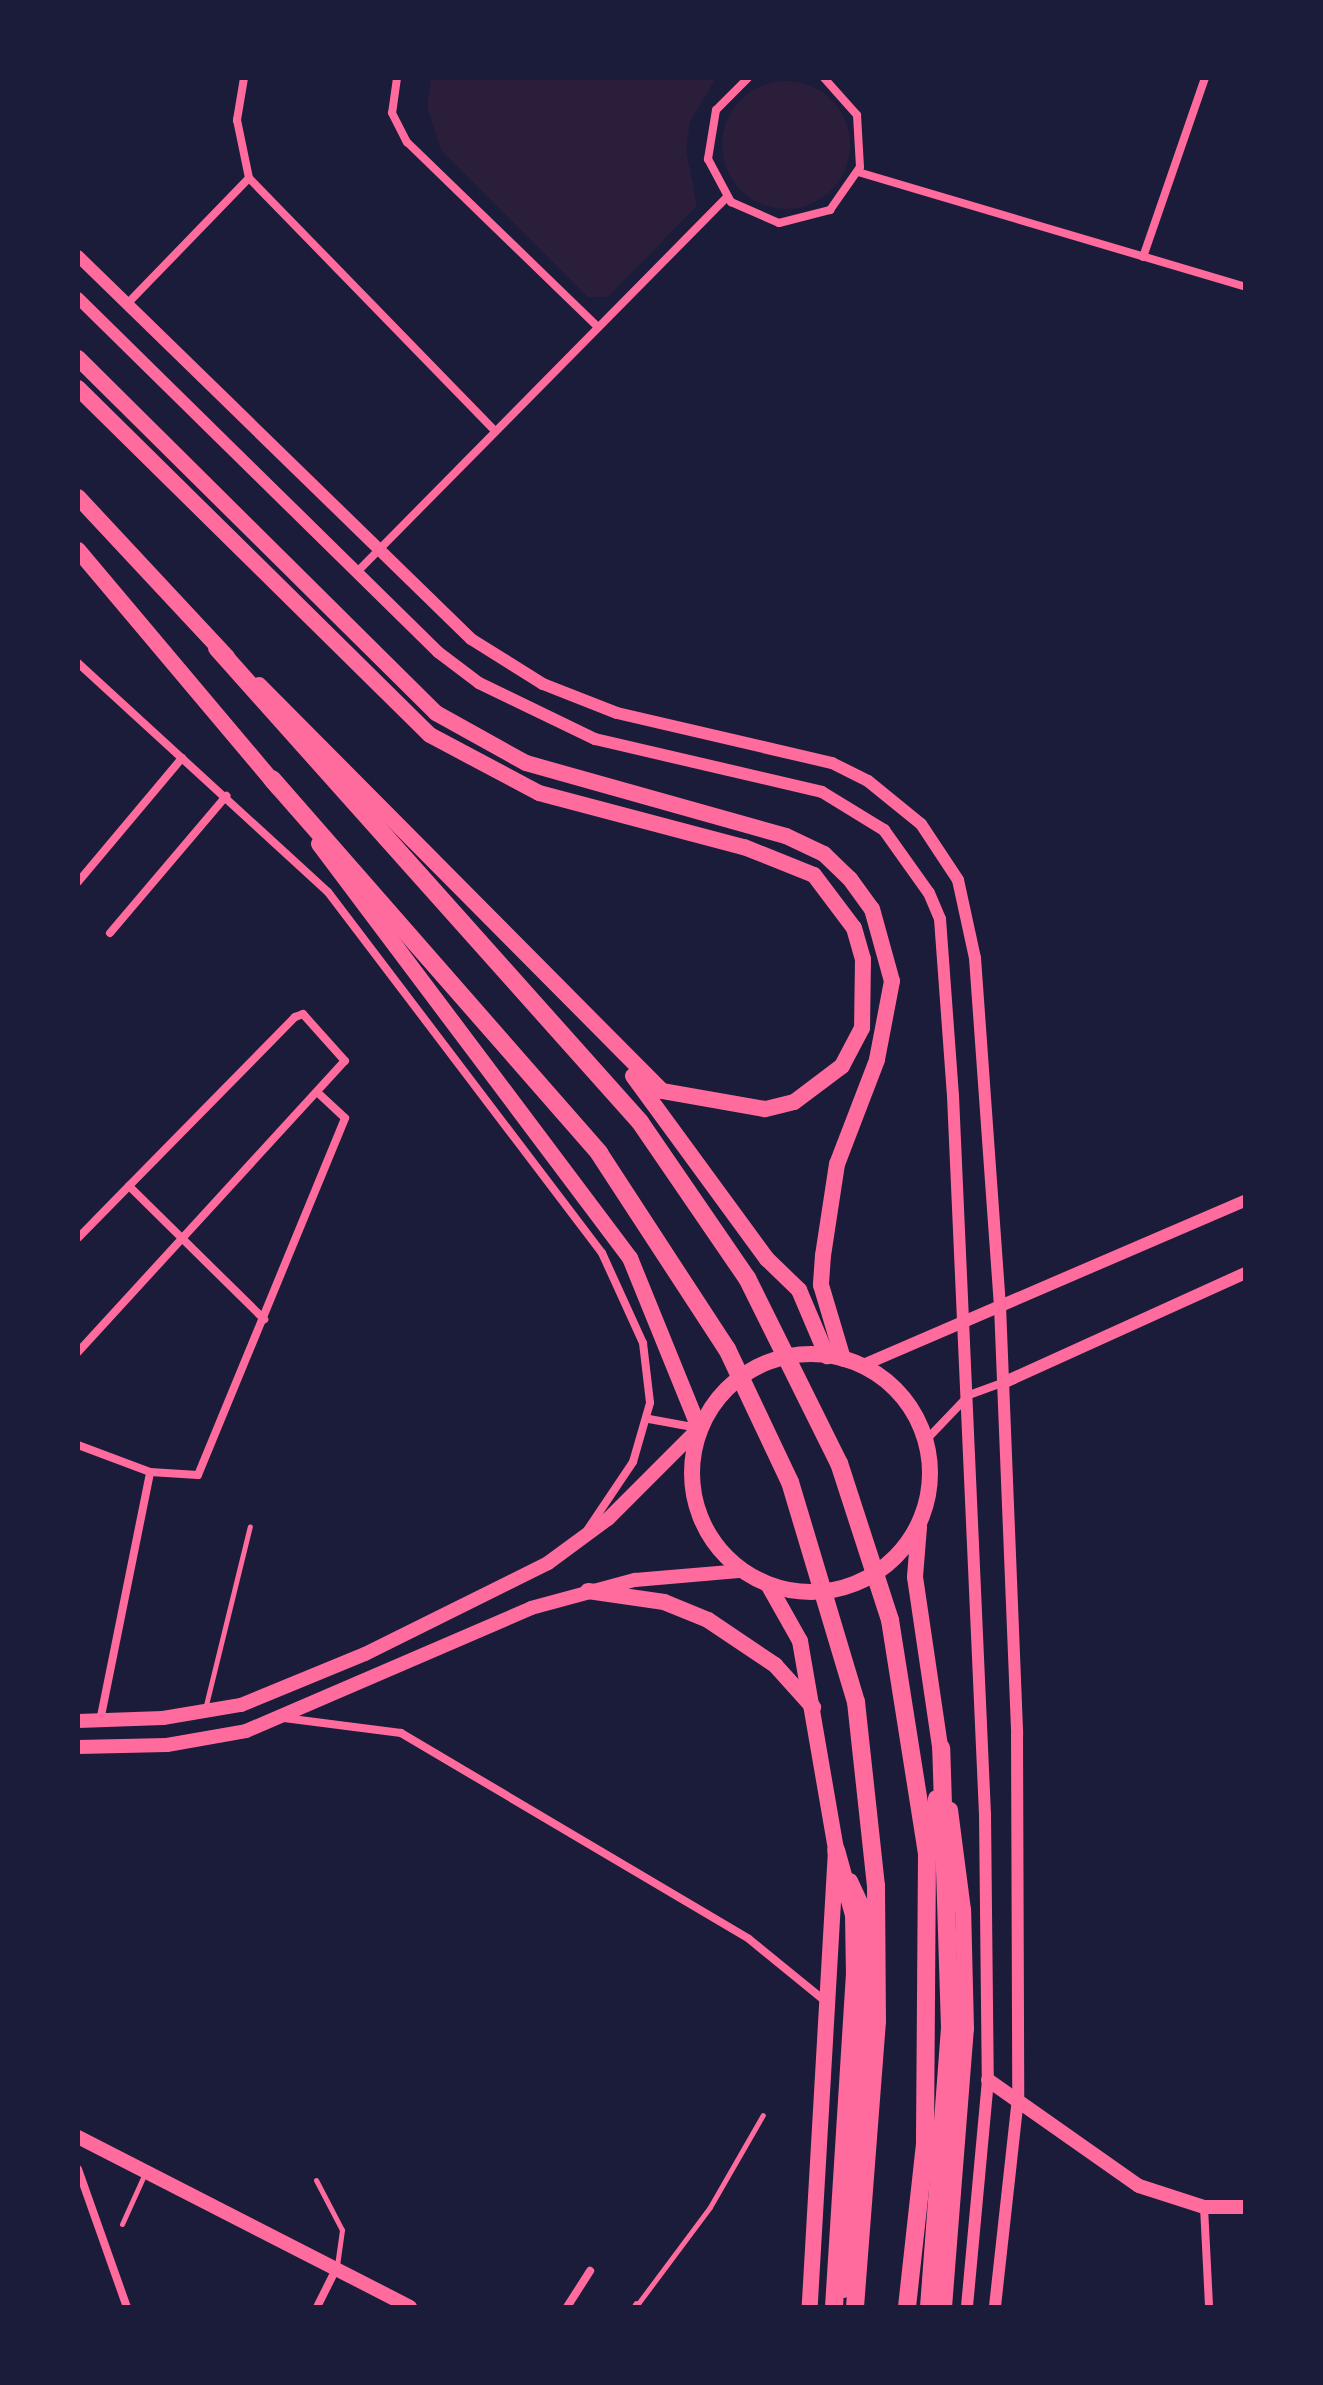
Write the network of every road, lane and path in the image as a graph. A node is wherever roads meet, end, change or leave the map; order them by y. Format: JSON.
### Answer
{"nodes":[{"id":1,"x":244,"y":78,"type":"edge"},
{"id":2,"x":397,"y":78,"type":"edge"},
{"id":3,"x":748,"y":78,"type":"edge"},
{"id":4,"x":824,"y":78,"type":"edge"},
{"id":5,"x":1205,"y":78,"type":"edge"},
{"id":6,"x":858,"y":172,"type":"junction"},
{"id":7,"x":249,"y":178,"type":"junction"},
{"id":8,"x":727,"y":197,"type":"junction"},
{"id":9,"x":78,"y":256,"type":"edge"},
{"id":10,"x":1143,"y":257,"type":"junction"},
{"id":11,"x":1245,"y":286,"type":"edge"},
{"id":12,"x":78,"y":298,"type":"edge"},
{"id":13,"x":127,"y":304,"type":"junction"},
{"id":14,"x":598,"y":327,"type":"junction"},
{"id":15,"x":78,"y":358,"type":"edge"},
{"id":16,"x":78,"y":388,"type":"edge"},
{"id":17,"x":495,"y":431,"type":"junction"},
{"id":18,"x":78,"y":497,"type":"edge"},
{"id":19,"x":78,"y":550,"type":"edge"},
{"id":20,"x":377,"y":551,"type":"junction"},
{"id":21,"x":357,"y":572,"type":"junction"},
{"id":22,"x":217,"y":648,"type":"junction"},
{"id":23,"x":78,"y":663,"type":"edge"},
{"id":24,"x":182,"y":758,"type":"junction"},
{"id":25,"x":272,"y":779,"type":"junction"},
{"id":26,"x":226,"y":796,"type":"junction"},
{"id":27,"x":78,"y":882,"type":"edge"},
{"id":28,"x":110,"y":933,"type":"dead end"},
{"id":29,"x":606,"y":1039,"type":"junction"},
{"id":30,"x":320,"y":1095,"type":"junction"},
{"id":31,"x":129,"y":1186,"type":"junction"},
{"id":32,"x":1245,"y":1201,"type":"edge"},
{"id":33,"x":180,"y":1236,"type":"junction"},
{"id":34,"x":78,"y":1238,"type":"edge"},
{"id":35,"x":1245,"y":1273,"type":"edge"},
{"id":36,"x":1000,"y":1306,"type":"junction"},
{"id":37,"x":264,"y":1319,"type":"junction"},
{"id":38,"x":965,"y":1322,"type":"junction"},
{"id":39,"x":78,"y":1352,"type":"edge"},
{"id":40,"x":835,"y":1357,"type":"junction"},
{"id":41,"x":861,"y":1366,"type":"junction"},
{"id":42,"x":1005,"y":1382,"type":"junction"},
{"id":43,"x":969,"y":1395,"type":"junction"},
{"id":44,"x":649,"y":1419,"type":"junction"},
{"id":45,"x":699,"y":1428,"type":"junction"},
{"id":46,"x":927,"y":1439,"type":"junction"},
{"id":47,"x":78,"y":1445,"type":"edge"},
{"id":48,"x":150,"y":1472,"type":"junction"},
{"id":49,"x":250,"y":1526,"type":"dead end"},
{"id":50,"x":919,"y":1527,"type":"junction"},
{"id":51,"x":582,"y":1540,"type":"junction"},
{"id":52,"x":739,"y":1571,"type":"junction"},
{"id":53,"x":769,"y":1586,"type":"junction"},
{"id":54,"x":588,"y":1591,"type":"junction"},
{"id":55,"x":328,"y":1670,"type":"junction"},
{"id":56,"x":339,"y":1695,"type":"junction"},
{"id":57,"x":204,"y":1714,"type":"junction"},
{"id":58,"x":818,"y":1714,"type":"junction"},
{"id":59,"x":284,"y":1718,"type":"junction"},
{"id":60,"x":78,"y":1721,"type":"edge"},
{"id":61,"x":100,"y":1721,"type":"junction"},
{"id":62,"x":78,"y":1747,"type":"edge"},
{"id":63,"x":941,"y":1748,"type":"junction"},
{"id":64,"x":836,"y":1850,"type":"junction"},
{"id":65,"x":826,"y":2002,"type":"junction"},
{"id":66,"x":988,"y":2080,"type":"junction"},
{"id":67,"x":1018,"y":2098,"type":"junction"},
{"id":68,"x":763,"y":2115,"type":"dead end"},
{"id":69,"x":78,"y":2137,"type":"edge"},
{"id":70,"x":78,"y":2169,"type":"edge"},
{"id":71,"x":147,"y":2169,"type":"junction"},
{"id":72,"x":316,"y":2180,"type":"dead end"},
{"id":73,"x":1204,"y":2207,"type":"junction"},
{"id":74,"x":1245,"y":2207,"type":"edge"},
{"id":75,"x":122,"y":2224,"type":"dead end"},
{"id":76,"x":337,"y":2267,"type":"junction"},
{"id":77,"x":590,"y":2271,"type":"dead end"},
{"id":78,"x":636,"y":2306,"type":"edge"},
{"id":79,"x":127,"y":2307,"type":"edge"},
{"id":80,"x":317,"y":2307,"type":"edge"},
{"id":81,"x":410,"y":2307,"type":"edge"},
{"id":82,"x":567,"y":2307,"type":"edge"},
{"id":83,"x":810,"y":2307,"type":"edge"},
{"id":84,"x":834,"y":2307,"type":"edge"},
{"id":85,"x":842,"y":2307,"type":"edge"},
{"id":86,"x":855,"y":2307,"type":"edge"},
{"id":87,"x":907,"y":2307,"type":"edge"},
{"id":88,"x":914,"y":2307,"type":"edge"},
{"id":89,"x":929,"y":2307,"type":"edge"},
{"id":90,"x":944,"y":2307,"type":"edge"},
{"id":91,"x":967,"y":2307,"type":"edge"},
{"id":92,"x":995,"y":2307,"type":"edge"},
{"id":93,"x":1209,"y":2307,"type":"edge"}],
"edges":[{"from":1,"to":7,"type":"street"},
{"from":2,"to":14,"type":"street"},
{"from":3,"to":8,"type":"street"},
{"from":4,"to":6,"type":"street"},
{"from":5,"to":10,"type":"street"},
{"from":6,"to":8,"type":"street"},
{"from":6,"to":10,"type":"street"},
{"from":7,"to":13,"type":"street"},
{"from":7,"to":17,"type":"street"},
{"from":8,"to":14,"type":"street"},
{"from":9,"to":13,"type":"street"},
{"from":10,"to":11,"type":"street"},
{"from":12,"to":21,"type":"street"},
{"from":13,"to":20,"type":"street"},
{"from":14,"to":17,"type":"street"},
{"from":15,"to":40,"type":"main road"},
{"from":16,"to":29,"type":"main road"},
{"from":17,"to":20,"type":"street"},
{"from":18,"to":22,"type":"main road"},
{"from":19,"to":25,"type":"main road"},
{"from":20,"to":21,"type":"street"},
{"from":20,"to":36,"type":"street"},
{"from":21,"to":38,"type":"street"},
{"from":22,"to":29,"type":"main road"},
{"from":22,"to":87,"type":"highway"},
{"from":23,"to":24,"type":"street"},
{"from":24,"to":26,"type":"street"},
{"from":24,"to":27,"type":"street"},
{"from":25,"to":45,"type":"main road"},
{"from":25,"to":86,"type":"highway"},
{"from":26,"to":28,"type":"street"},
{"from":26,"to":44,"type":"street"},
{"from":29,"to":40,"type":"main road"},
{"from":30,"to":31,"type":"street"},
{"from":30,"to":33,"type":"street"},
{"from":30,"to":37,"type":"street"},
{"from":31,"to":33,"type":"street"},
{"from":31,"to":34,"type":"street"},
{"from":32,"to":36,"type":"street"},
{"from":33,"to":37,"type":"street"},
{"from":33,"to":39,"type":"street"},
{"from":35,"to":42,"type":"street"},
{"from":36,"to":38,"type":"street"},
{"from":36,"to":42,"type":"street"},
{"from":37,"to":48,"type":"street"},
{"from":38,"to":41,"type":"street"},
{"from":38,"to":43,"type":"street"},
{"from":40,"to":41,"type":"main road"},
{"from":40,"to":45,"type":"main road"},
{"from":41,"to":46,"type":"main road"},
{"from":42,"to":43,"type":"street"},
{"from":42,"to":67,"type":"street"},
{"from":43,"to":46,"type":"street"},
{"from":43,"to":66,"type":"street"},
{"from":44,"to":45,"type":"street"},
{"from":44,"to":51,"type":"street"},
{"from":45,"to":51,"type":"main road"},
{"from":45,"to":52,"type":"main road"},
{"from":46,"to":50,"type":"main road"},
{"from":47,"to":48,"type":"street"},
{"from":48,"to":61,"type":"street"},
{"from":49,"to":57,"type":"lane"},
{"from":50,"to":53,"type":"main road"},
{"from":50,"to":63,"type":"main road"},
{"from":51,"to":55,"type":"main road"},
{"from":52,"to":53,"type":"main road"},
{"from":52,"to":54,"type":"main road"},
{"from":53,"to":58,"type":"main road"},
{"from":54,"to":56,"type":"main road"},
{"from":54,"to":58,"type":"main road"},
{"from":55,"to":56,"type":"main road"},
{"from":55,"to":57,"type":"main road"},
{"from":56,"to":59,"type":"main road"},
{"from":57,"to":61,"type":"main road"},
{"from":58,"to":64,"type":"main road"},
{"from":59,"to":62,"type":"main road"},
{"from":59,"to":65,"type":"street"},
{"from":60,"to":61,"type":"main road"},
{"from":63,"to":88,"type":"main road"},
{"from":63,"to":89,"type":"highway"},
{"from":63,"to":90,"type":"main road"},
{"from":64,"to":65,"type":"main road"},
{"from":64,"to":84,"type":"highway"},
{"from":64,"to":85,"type":"main road"},
{"from":65,"to":83,"type":"main road"},
{"from":66,"to":67,"type":"main road"},
{"from":66,"to":91,"type":"street"},
{"from":67,"to":73,"type":"main road"},
{"from":67,"to":92,"type":"street"},
{"from":68,"to":78,"type":"lane"},
{"from":69,"to":71,"type":"main road"},
{"from":70,"to":79,"type":"street"},
{"from":71,"to":75,"type":"lane"},
{"from":71,"to":76,"type":"main road"},
{"from":72,"to":76,"type":"lane"},
{"from":73,"to":74,"type":"main road"},
{"from":73,"to":93,"type":"street"},
{"from":76,"to":80,"type":"street"},
{"from":76,"to":81,"type":"main road"},
{"from":77,"to":82,"type":"street"}]}
